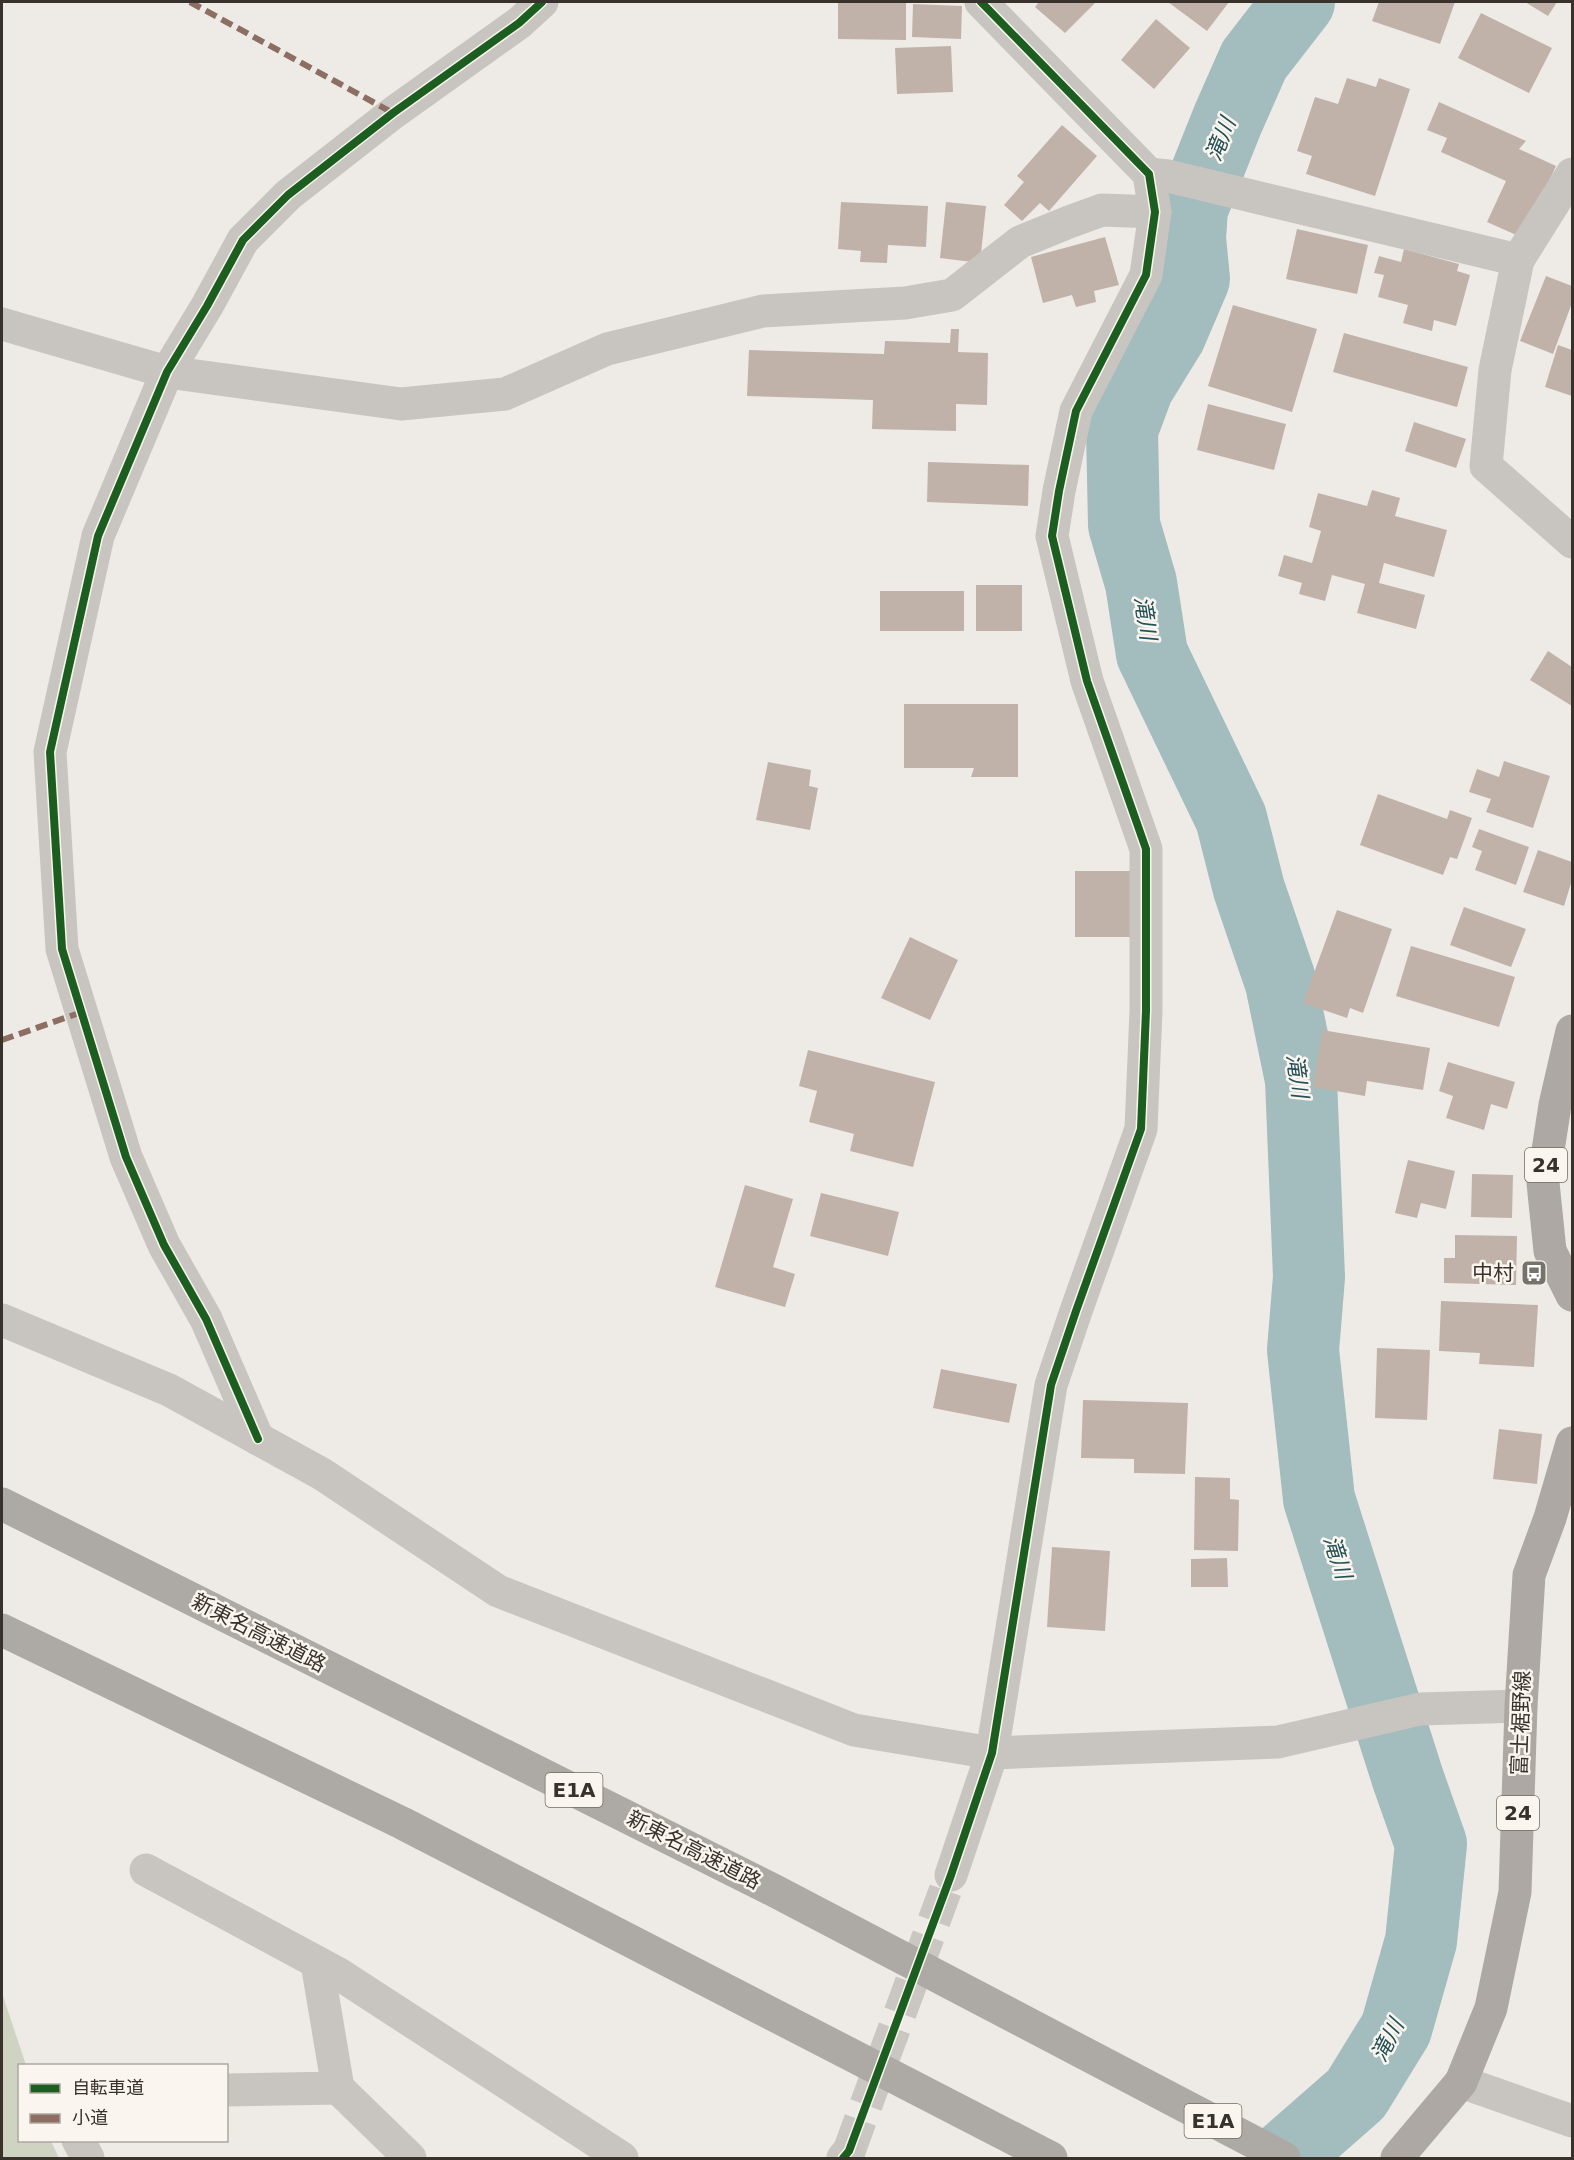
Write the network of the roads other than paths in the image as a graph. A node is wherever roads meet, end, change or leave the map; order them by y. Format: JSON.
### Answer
{"nodes":[{"id":1,"x":542,"y":2,"type":"edge"},
{"id":2,"x":981,"y":2,"type":"edge"},
{"id":3,"x":1572,"y":174,"type":"edge"},
{"id":4,"x":1159,"y":175,"type":"junction"},
{"id":5,"x":1155,"y":212,"type":"junction"},
{"id":6,"x":1518,"y":260,"type":"junction"},
{"id":7,"x":2,"y":324,"type":"edge"},
{"id":8,"x":167,"y":372,"type":"junction"},
{"id":9,"x":1572,"y":542,"type":"edge"},
{"id":10,"x":1572,"y":1031,"type":"edge"},
{"id":11,"x":1572,"y":1293,"type":"edge"},
{"id":12,"x":2,"y":1320,"type":"edge"},
{"id":13,"x":258,"y":1439,"type":"junction"},
{"id":14,"x":1572,"y":1443,"type":"edge"},
{"id":15,"x":2,"y":1504,"type":"edge"},
{"id":16,"x":2,"y":1630,"type":"edge"},
{"id":17,"x":1521,"y":1706,"type":"junction"},
{"id":18,"x":992,"y":1753,"type":"junction"},
{"id":19,"x":146,"y":1870,"type":"dead end"},
{"id":20,"x":951,"y":1875,"type":"tunnel mouth"},
{"id":21,"x":316,"y":1962,"type":"junction"},
{"id":22,"x":1461,"y":2082,"type":"junction"},
{"id":23,"x":338,"y":2088,"type":"junction"},
{"id":24,"x":228,"y":2090,"type":"edge"},
{"id":25,"x":1572,"y":2121,"type":"edge"},
{"id":26,"x":79,"y":2142,"type":"edge"},
{"id":27,"x":88,"y":2158,"type":"edge"},
{"id":28,"x":410,"y":2158,"type":"edge"},
{"id":29,"x":622,"y":2158,"type":"edge"},
{"id":30,"x":1051,"y":2158,"type":"edge"},
{"id":31,"x":1284,"y":2158,"type":"edge"},
{"id":32,"x":1397,"y":2158,"type":"edge"}],
"edges":[{"from":1,"to":8,"type":"street"},
{"from":2,"to":4,"type":"street"},
{"from":3,"to":6,"type":"street"},
{"from":4,"to":5,"type":"street"},
{"from":4,"to":6,"type":"street"},
{"from":5,"to":8,"type":"street"},
{"from":5,"to":18,"type":"street"},
{"from":6,"to":9,"type":"street"},
{"from":7,"to":8,"type":"street"},
{"from":8,"to":13,"type":"street"},
{"from":10,"to":11,"type":"main road","number":"24"},
{"from":12,"to":13,"type":"street"},
{"from":13,"to":18,"type":"street"},
{"from":14,"to":17,"type":"main road","name":"富士裾野線","number":"24"},
{"from":15,"to":31,"type":"highway","name":"新東名高速道路","number":"E1A"},
{"from":16,"to":30,"type":"highway"},
{"from":17,"to":18,"type":"street"},
{"from":17,"to":22,"type":"main road","name":"富士裾野線","number":"24"},
{"from":18,"to":20,"type":"street"},
{"from":19,"to":21,"type":"street"},
{"from":21,"to":23,"type":"street"},
{"from":21,"to":29,"type":"street"},
{"from":22,"to":25,"type":"street"},
{"from":22,"to":32,"type":"main road","name":"富士裾野線","number":"24"},
{"from":23,"to":24,"type":"street"},
{"from":23,"to":28,"type":"street"},
{"from":26,"to":27,"type":"street"}]}
